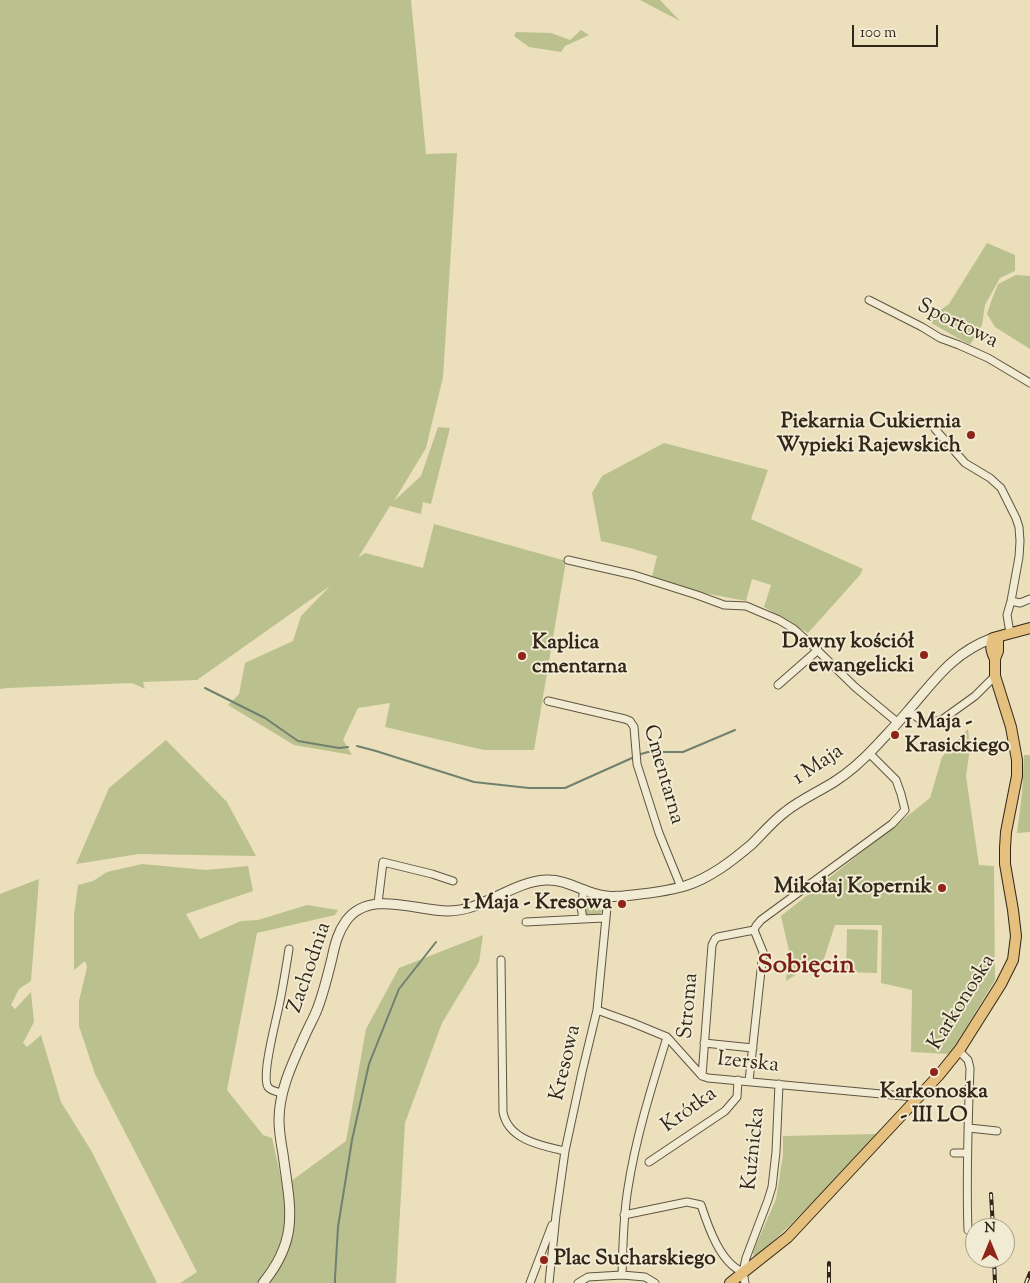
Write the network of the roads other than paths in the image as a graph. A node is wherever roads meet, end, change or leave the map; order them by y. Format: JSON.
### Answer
{"nodes":[{"id":1,"x":869,"y":300,"type":"dead end"},
{"id":2,"x":1030,"y":383,"type":"edge"},
{"id":3,"x":936,"y":429,"type":"dead end"},
{"id":4,"x":568,"y":560,"type":"dead end"},
{"id":5,"x":1030,"y":599,"type":"edge"},
{"id":6,"x":1011,"y":601,"type":"junction"},
{"id":7,"x":1030,"y":628,"type":"edge"},
{"id":8,"x":1010,"y":633,"type":"junction"},
{"id":9,"x":995,"y":637,"type":"junction"},
{"id":10,"x":978,"y":644,"type":"junction"},
{"id":11,"x":818,"y":650,"type":"junction"},
{"id":12,"x":993,"y":655,"type":"junction"},
{"id":13,"x":995,"y":676,"type":"junction"},
{"id":14,"x":778,"y":685,"type":"dead end"},
{"id":15,"x":548,"y":701,"type":"dead end"},
{"id":16,"x":908,"y":711,"type":"junction"},
{"id":17,"x":897,"y":722,"type":"junction"},
{"id":18,"x":869,"y":753,"type":"junction"},
{"id":19,"x":453,"y":881,"type":"dead end"},
{"id":20,"x":681,"y":887,"type":"junction"},
{"id":21,"x":584,"y":889,"type":"junction"},
{"id":22,"x":608,"y":897,"type":"junction"},
{"id":23,"x":378,"y":903,"type":"junction"},
{"id":24,"x":605,"y":918,"type":"junction"},
{"id":25,"x":583,"y":919,"type":"junction"},
{"id":26,"x":526,"y":922,"type":"dead end"},
{"id":27,"x":754,"y":930,"type":"junction"},
{"id":28,"x":289,"y":949,"type":"dead end"},
{"id":29,"x":501,"y":960,"type":"dead end"},
{"id":30,"x":597,"y":1010,"type":"junction"},
{"id":31,"x":668,"y":1037,"type":"junction"},
{"id":32,"x":704,"y":1042,"type":"junction"},
{"id":33,"x":753,"y":1048,"type":"junction"},
{"id":34,"x":959,"y":1051,"type":"junction"},
{"id":35,"x":702,"y":1076,"type":"junction"},
{"id":36,"x":738,"y":1080,"type":"junction"},
{"id":37,"x":749,"y":1081,"type":"junction"},
{"id":38,"x":779,"y":1084,"type":"junction"},
{"id":39,"x":282,"y":1093,"type":"junction"},
{"id":40,"x":917,"y":1098,"type":"junction"},
{"id":41,"x":968,"y":1128,"type":"junction"},
{"id":42,"x":997,"y":1131,"type":"dead end"},
{"id":43,"x":565,"y":1151,"type":"junction"},
{"id":44,"x":954,"y":1153,"type":"dead end"},
{"id":45,"x":967,"y":1153,"type":"junction"},
{"id":46,"x":649,"y":1162,"type":"dead end"},
{"id":47,"x":556,"y":1215,"type":"junction"},
{"id":48,"x":624,"y":1215,"type":"junction"},
{"id":49,"x":968,"y":1218,"type":"edge"},
{"id":50,"x":622,"y":1275,"type":"junction"},
{"id":51,"x":744,"y":1278,"type":"edge"},
{"id":52,"x":531,"y":1280,"type":"edge"},
{"id":53,"x":263,"y":1283,"type":"edge"},
{"id":54,"x":549,"y":1283,"type":"edge"},
{"id":55,"x":578,"y":1283,"type":"edge"},
{"id":56,"x":655,"y":1283,"type":"edge"},
{"id":57,"x":730,"y":1283,"type":"edge"}],
"edges":[{"from":1,"to":2,"type":"street","name":"Sportowa"},
{"from":3,"to":6,"type":"street"},
{"from":4,"to":11,"type":"street"},
{"from":5,"to":6,"type":"street"},
{"from":6,"to":8,"type":"street"},
{"from":7,"to":8,"type":"main road","name":"1 Maja"},
{"from":8,"to":9,"type":"main road","name":"1 Maja"},
{"from":9,"to":10,"type":"street","name":"1 Maja"},
{"from":9,"to":12,"type":"main road","name":"Karkonoska"},
{"from":10,"to":12,"type":"street"},
{"from":10,"to":16,"type":"street","name":"1 Maja"},
{"from":11,"to":14,"type":"street"},
{"from":11,"to":17,"type":"street"},
{"from":12,"to":13,"type":"main road","name":"Karkonoska"},
{"from":13,"to":16,"type":"street"},
{"from":13,"to":34,"type":"main road","name":"Karkonoska"},
{"from":15,"to":20,"type":"street","name":"Cmentarna"},
{"from":16,"to":17,"type":"street","name":"1 Maja"},
{"from":17,"to":18,"type":"street","name":"1 Maja"},
{"from":18,"to":20,"type":"street","name":"1 Maja"},
{"from":18,"to":27,"type":"street"},
{"from":19,"to":23,"type":"street"},
{"from":20,"to":22,"type":"street","name":"1 Maja"},
{"from":21,"to":22,"type":"street","name":"Zachodnia"},
{"from":21,"to":23,"type":"street","name":"Zachodnia"},
{"from":21,"to":25,"type":"street"},
{"from":22,"to":24,"type":"street","name":"Kresowa"},
{"from":23,"to":39,"type":"street","name":"Zachodnia"},
{"from":24,"to":25,"type":"street"},
{"from":24,"to":30,"type":"street","name":"Kresowa"},
{"from":25,"to":26,"type":"street"},
{"from":27,"to":32,"type":"street","name":"Stroma"},
{"from":27,"to":33,"type":"street"},
{"from":28,"to":39,"type":"street","name":"Zachodnia"},
{"from":29,"to":43,"type":"street"},
{"from":30,"to":31,"type":"street","name":"Izerska"},
{"from":30,"to":43,"type":"street","name":"Kresowa"},
{"from":31,"to":35,"type":"street","name":"Izerska"},
{"from":31,"to":48,"type":"street"},
{"from":32,"to":33,"type":"street"},
{"from":32,"to":35,"type":"street","name":"Stroma"},
{"from":33,"to":37,"type":"street"},
{"from":34,"to":40,"type":"main road","name":"Karkonoska"},
{"from":34,"to":41,"type":"street"},
{"from":35,"to":36,"type":"street","name":"Izerska"},
{"from":36,"to":37,"type":"street","name":"Izerska"},
{"from":36,"to":46,"type":"street","name":"Krótka"},
{"from":37,"to":38,"type":"street","name":"Izerska"},
{"from":38,"to":40,"type":"street","name":"Izerska"},
{"from":38,"to":51,"type":"street","name":"Kuźnicka"},
{"from":39,"to":53,"type":"street","name":"Zachodnia"},
{"from":40,"to":51,"type":"main road","name":"Karkonoska"},
{"from":41,"to":42,"type":"street"},
{"from":41,"to":45,"type":"street"},
{"from":43,"to":47,"type":"street","name":"Kresowa"},
{"from":44,"to":45,"type":"street"},
{"from":45,"to":49,"type":"street"},
{"from":47,"to":52,"type":"street"},
{"from":47,"to":54,"type":"street"},
{"from":48,"to":50,"type":"street"},
{"from":48,"to":51,"type":"street"},
{"from":50,"to":55,"type":"street"},
{"from":50,"to":56,"type":"street"},
{"from":51,"to":57,"type":"main road","name":"Karkonoska"}]}
